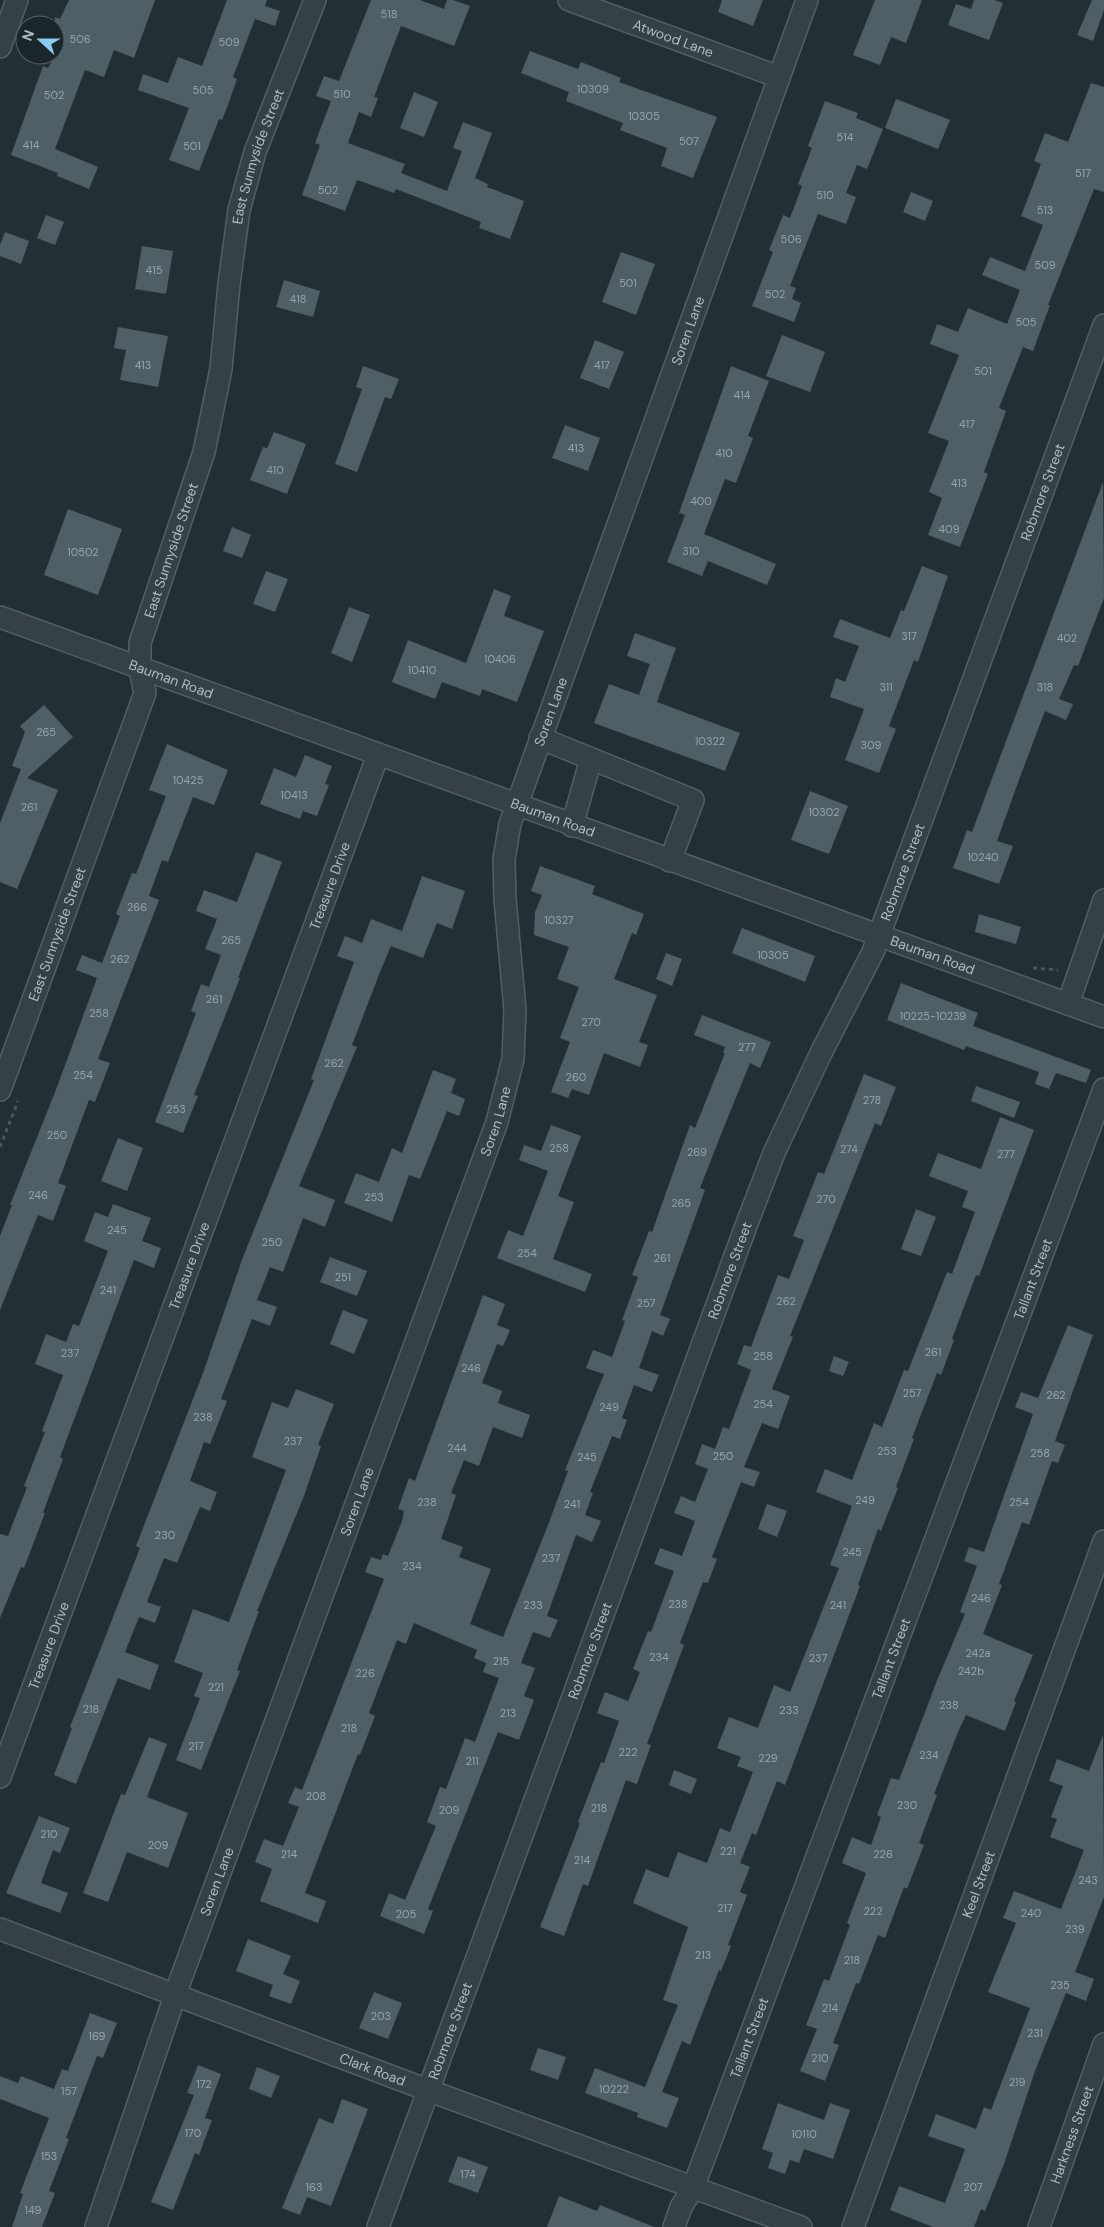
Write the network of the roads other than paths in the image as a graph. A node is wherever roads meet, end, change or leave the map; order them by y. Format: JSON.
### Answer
{"nodes":[{"id":1,"x":17,"y":0,"type":"edge"},
{"id":2,"x":315,"y":0,"type":"edge"},
{"id":3,"x":569,"y":0,"type":"edge"},
{"id":4,"x":807,"y":0,"type":"edge"},
{"id":5,"x":0,"y":47,"type":"edge"},
{"id":6,"x":779,"y":76,"type":"junction"},
{"id":7,"x":1104,"y":325,"type":"edge"},
{"id":8,"x":0,"y":617,"type":"edge"},
{"id":9,"x":140,"y":669,"type":"junction"},
{"id":10,"x":540,"y":738,"type":"junction"},
{"id":11,"x":378,"y":755,"type":"junction"},
{"id":12,"x":591,"y":759,"type":"junction"},
{"id":13,"x":516,"y":806,"type":"junction"},
{"id":14,"x":572,"y":826,"type":"junction"},
{"id":15,"x":670,"y":861,"type":"junction"},
{"id":16,"x":1104,"y":900,"type":"edge"},
{"id":17,"x":879,"y":936,"type":"junction"},
{"id":18,"x":1068,"y":1004,"type":"junction"},
{"id":19,"x":1104,"y":1017,"type":"edge"},
{"id":20,"x":1104,"y":1089,"type":"edge"},
{"id":21,"x":0,"y":1090,"type":"edge"},
{"id":22,"x":1104,"y":1541,"type":"edge"},
{"id":23,"x":0,"y":1777,"type":"edge"},
{"id":24,"x":0,"y":1929,"type":"edge"},
{"id":25,"x":175,"y":1995,"type":"junction"},
{"id":26,"x":1104,"y":2044,"type":"edge"},
{"id":27,"x":428,"y":2089,"type":"junction"},
{"id":28,"x":693,"y":2188,"type":"junction"},
{"id":29,"x":96,"y":2227,"type":"edge"},
{"id":30,"x":378,"y":2227,"type":"edge"},
{"id":31,"x":674,"y":2227,"type":"edge"},
{"id":32,"x":801,"y":2227,"type":"edge"},
{"id":33,"x":853,"y":2227,"type":"edge"},
{"id":34,"x":1039,"y":2227,"type":"edge"}],
"edges":[{"from":1,"to":5,"type":"street"},
{"from":2,"to":9,"type":"street","name":"East Sunnyside Street"},
{"from":3,"to":6,"type":"street","name":"Atwood Lane"},
{"from":4,"to":6,"type":"street","name":"Soren Lane"},
{"from":6,"to":10,"type":"street","name":"Soren Lane"},
{"from":7,"to":17,"type":"street","name":"Robmore Street"},
{"from":8,"to":9,"type":"street","name":"Bauman Road"},
{"from":9,"to":11,"type":"street","name":"Bauman Road"},
{"from":9,"to":21,"type":"street","name":"East Sunnyside Street"},
{"from":10,"to":12,"type":"street"},
{"from":10,"to":13,"type":"street","name":"Soren Lane"},
{"from":11,"to":13,"type":"street","name":"Bauman Road"},
{"from":11,"to":23,"type":"street","name":"Treasure Drive"},
{"from":12,"to":14,"type":"street"},
{"from":12,"to":15,"type":"street"},
{"from":13,"to":14,"type":"street","name":"Bauman Road"},
{"from":13,"to":25,"type":"street","name":"Soren Lane"},
{"from":14,"to":15,"type":"street","name":"Bauman Road"},
{"from":15,"to":17,"type":"street","name":"Bauman Road"},
{"from":16,"to":18,"type":"street"},
{"from":17,"to":18,"type":"street","name":"Bauman Road"},
{"from":17,"to":27,"type":"street","name":"Robmore Street"},
{"from":18,"to":19,"type":"street","name":"Bauman Road"},
{"from":20,"to":28,"type":"street","name":"Tallant Street"},
{"from":22,"to":33,"type":"street","name":"Keel Street"},
{"from":24,"to":25,"type":"street","name":"Clark Road"},
{"from":25,"to":27,"type":"street","name":"Clark Road"},
{"from":25,"to":29,"type":"street","name":"Soren Lane"},
{"from":26,"to":34,"type":"street","name":"Harkness Street"},
{"from":27,"to":28,"type":"street","name":"Clark Road"},
{"from":27,"to":30,"type":"street","name":"Robmore Street"},
{"from":28,"to":31,"type":"street","name":"Tallant Street"},
{"from":28,"to":32,"type":"street","name":"Clark Road"}]}
